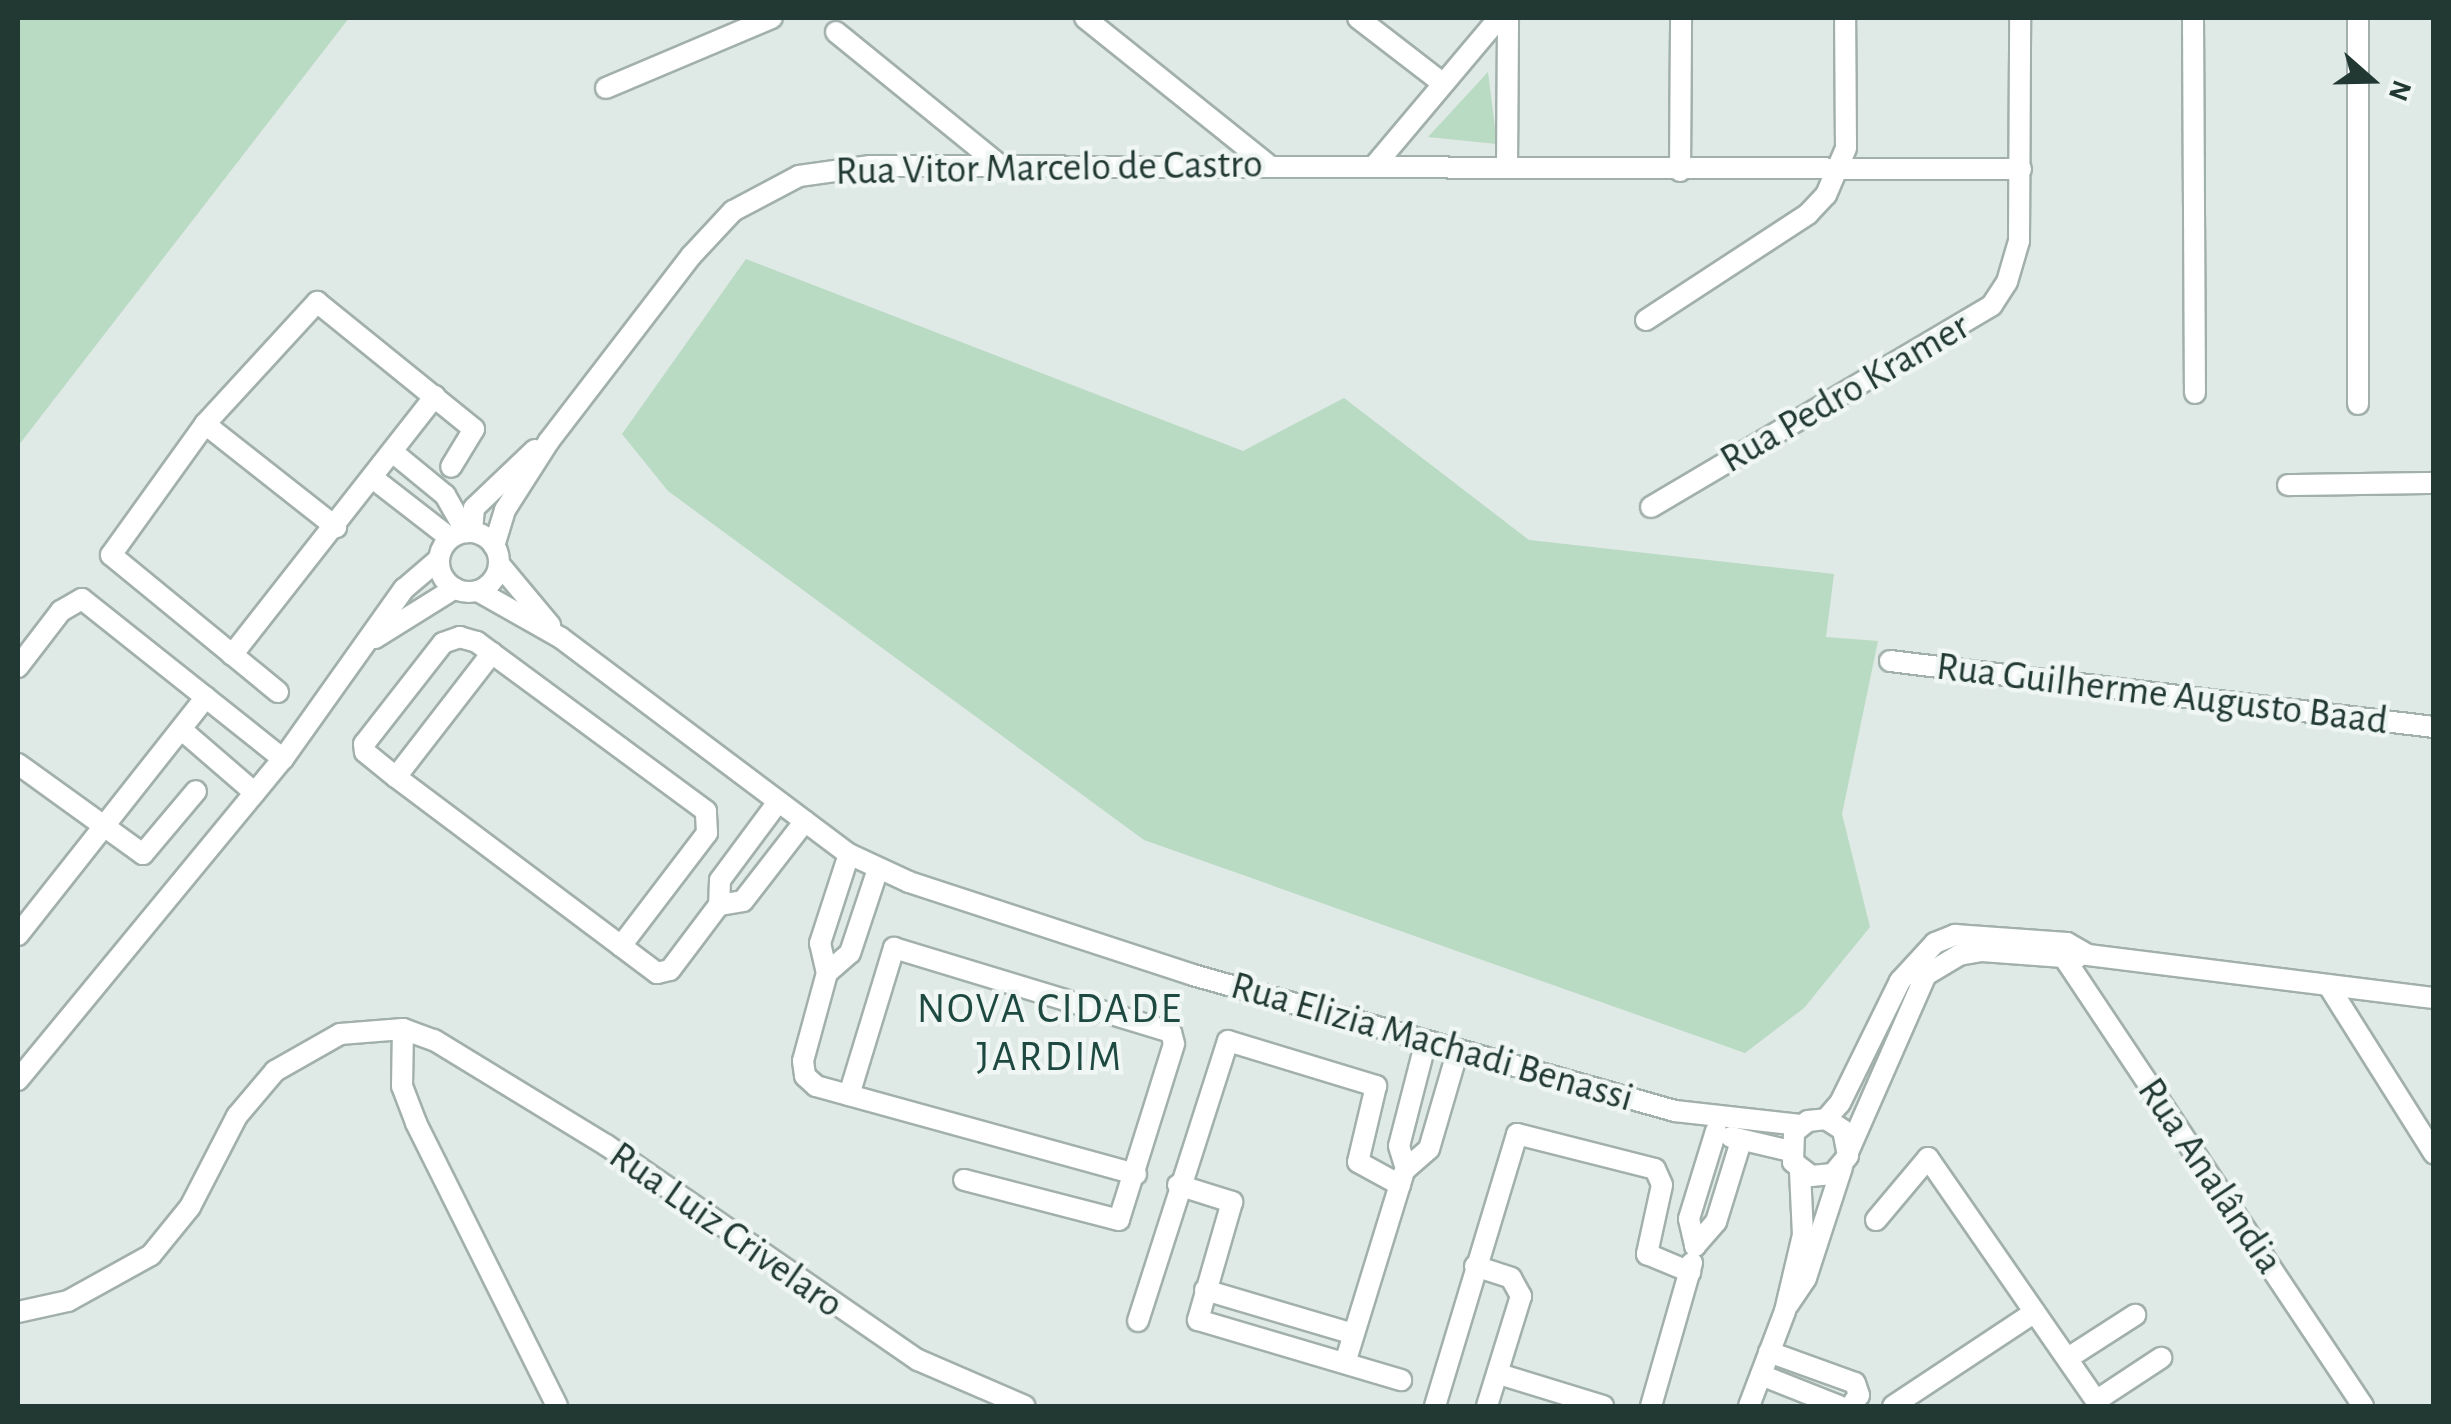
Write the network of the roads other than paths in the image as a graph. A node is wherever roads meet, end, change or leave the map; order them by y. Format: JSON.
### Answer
{"nodes":[{"id":1,"x":772,"y":18,"type":"edge"},
{"id":2,"x":1085,"y":18,"type":"edge"},
{"id":3,"x":1358,"y":18,"type":"edge"},
{"id":4,"x":1499,"y":18,"type":"edge"},
{"id":5,"x":1508,"y":18,"type":"edge"},
{"id":6,"x":1681,"y":18,"type":"edge"},
{"id":7,"x":1845,"y":18,"type":"edge"},
{"id":8,"x":2020,"y":18,"type":"edge"},
{"id":9,"x":2194,"y":18,"type":"edge"},
{"id":10,"x":2358,"y":18,"type":"edge"},
{"id":11,"x":836,"y":32,"type":"dead end"},
{"id":12,"x":1441,"y":82,"type":"junction"},
{"id":13,"x":606,"y":88,"type":"dead end"},
{"id":14,"x":1267,"y":164,"type":"junction"},
{"id":15,"x":1376,"y":164,"type":"junction"},
{"id":16,"x":1001,"y":166,"type":"junction"},
{"id":17,"x":1507,"y":168,"type":"junction"},
{"id":18,"x":1842,"y":168,"type":"junction"},
{"id":19,"x":2021,"y":169,"type":"junction"},
{"id":20,"x":1680,"y":171,"type":"junction"},
{"id":21,"x":1646,"y":320,"type":"dead end"},
{"id":22,"x":2195,"y":392,"type":"dead end"},
{"id":23,"x":435,"y":396,"type":"junction"},
{"id":24,"x":2358,"y":404,"type":"dead end"},
{"id":25,"x":205,"y":424,"type":"junction"},
{"id":26,"x":549,"y":441,"type":"junction"},
{"id":27,"x":395,"y":454,"type":"junction"},
{"id":28,"x":451,"y":467,"type":"dead end"},
{"id":29,"x":374,"y":480,"type":"junction"},
{"id":30,"x":2434,"y":483,"type":"edge"},
{"id":31,"x":2288,"y":484,"type":"dead end"},
{"id":32,"x":1651,"y":507,"type":"dead end"},
{"id":33,"x":336,"y":528,"type":"junction"},
{"id":34,"x":462,"y":534,"type":"junction"},
{"id":35,"x":497,"y":555,"type":"junction"},
{"id":36,"x":439,"y":559,"type":"junction"},
{"id":37,"x":455,"y":588,"type":"junction"},
{"id":38,"x":478,"y":590,"type":"junction"},
{"id":39,"x":561,"y":638,"type":"junction"},
{"id":40,"x":370,"y":642,"type":"junction"},
{"id":41,"x":492,"y":653,"type":"junction"},
{"id":42,"x":232,"y":656,"type":"junction"},
{"id":43,"x":1890,"y":661,"type":"dead end"},
{"id":44,"x":18,"y":667,"type":"edge"},
{"id":45,"x":278,"y":692,"type":"dead end"},
{"id":46,"x":206,"y":697,"type":"junction"},
{"id":47,"x":2434,"y":728,"type":"edge"},
{"id":48,"x":182,"y":730,"type":"junction"},
{"id":49,"x":283,"y":759,"type":"junction"},
{"id":50,"x":18,"y":764,"type":"edge"},
{"id":51,"x":396,"y":777,"type":"junction"},
{"id":52,"x":196,"y":791,"type":"dead end"},
{"id":53,"x":255,"y":793,"type":"junction"},
{"id":54,"x":778,"y":802,"type":"junction"},
{"id":55,"x":804,"y":821,"type":"junction"},
{"id":56,"x":102,"y":828,"type":"junction"},
{"id":57,"x":742,"y":851,"type":"junction"},
{"id":58,"x":849,"y":854,"type":"junction"},
{"id":59,"x":878,"y":869,"type":"junction"},
{"id":60,"x":766,"y":870,"type":"junction"},
{"id":61,"x":719,"y":906,"type":"junction"},
{"id":62,"x":828,"y":916,"type":"junction"},
{"id":63,"x":858,"y":925,"type":"junction"},
{"id":64,"x":18,"y":935,"type":"edge"},
{"id":65,"x":622,"y":946,"type":"junction"},
{"id":66,"x":2067,"y":953,"type":"junction"},
{"id":67,"x":1920,"y":968,"type":"junction"},
{"id":68,"x":827,"y":973,"type":"junction"},
{"id":69,"x":2328,"y":985,"type":"junction"},
{"id":70,"x":2434,"y":998,"type":"edge"},
{"id":71,"x":403,"y":1029,"type":"junction"},
{"id":72,"x":1426,"y":1041,"type":"junction"},
{"id":73,"x":1458,"y":1050,"type":"junction"},
{"id":74,"x":18,"y":1080,"type":"edge"},
{"id":75,"x":849,"y":1095,"type":"junction"},
{"id":76,"x":1675,"y":1111,"type":"junction"},
{"id":77,"x":1410,"y":1112,"type":"junction"},
{"id":78,"x":1826,"y":1119,"type":"junction"},
{"id":79,"x":1437,"y":1120,"type":"junction"},
{"id":80,"x":1800,"y":1125,"type":"junction"},
{"id":81,"x":1716,"y":1131,"type":"junction"},
{"id":82,"x":1741,"y":1141,"type":"junction"},
{"id":83,"x":1790,"y":1151,"type":"junction"},
{"id":84,"x":2434,"y":1153,"type":"edge"},
{"id":85,"x":1845,"y":1158,"type":"junction"},
{"id":86,"x":1800,"y":1171,"type":"junction"},
{"id":87,"x":1136,"y":1174,"type":"junction"},
{"id":88,"x":1403,"y":1177,"type":"junction"},
{"id":89,"x":964,"y":1180,"type":"dead end"},
{"id":90,"x":1178,"y":1184,"type":"junction"},
{"id":91,"x":1700,"y":1187,"type":"junction"},
{"id":92,"x":1726,"y":1195,"type":"junction"},
{"id":93,"x":1876,"y":1220,"type":"dead end"},
{"id":94,"x":1696,"y":1246,"type":"junction"},
{"id":95,"x":1475,"y":1266,"type":"junction"},
{"id":96,"x":1690,"y":1272,"type":"junction"},
{"id":97,"x":1205,"y":1290,"type":"junction"},
{"id":98,"x":1784,"y":1311,"type":"junction"},
{"id":99,"x":18,"y":1312,"type":"edge"},
{"id":100,"x":2035,"y":1312,"type":"junction"},
{"id":101,"x":2135,"y":1315,"type":"dead end"},
{"id":102,"x":1138,"y":1321,"type":"dead end"},
{"id":103,"x":1354,"y":1334,"type":"junction"},
{"id":104,"x":1769,"y":1352,"type":"junction"},
{"id":105,"x":2068,"y":1358,"type":"junction"},
{"id":106,"x":2162,"y":1358,"type":"dead end"},
{"id":107,"x":1345,"y":1363,"type":"junction"},
{"id":108,"x":1816,"y":1368,"type":"junction"},
{"id":109,"x":1499,"y":1374,"type":"junction"},
{"id":110,"x":1761,"y":1375,"type":"junction"},
{"id":111,"x":1401,"y":1380,"type":"dead end"},
{"id":112,"x":1807,"y":1394,"type":"junction"},
{"id":113,"x":1849,"y":1403,"type":"edge"},
{"id":114,"x":2099,"y":1403,"type":"edge"},
{"id":115,"x":557,"y":1406,"type":"edge"},
{"id":116,"x":1025,"y":1406,"type":"edge"},
{"id":117,"x":1435,"y":1406,"type":"edge"},
{"id":118,"x":1488,"y":1406,"type":"edge"},
{"id":119,"x":1603,"y":1406,"type":"edge"},
{"id":120,"x":1652,"y":1406,"type":"edge"},
{"id":121,"x":1749,"y":1406,"type":"edge"},
{"id":122,"x":1898,"y":1406,"type":"edge"},
{"id":123,"x":2363,"y":1406,"type":"edge"}],
"edges":[{"from":1,"to":13,"type":"street"},
{"from":2,"to":14,"type":"street"},
{"from":3,"to":12,"type":"street"},
{"from":4,"to":12,"type":"street"},
{"from":5,"to":17,"type":"street"},
{"from":6,"to":20,"type":"street"},
{"from":7,"to":18,"type":"street"},
{"from":8,"to":19,"type":"street","name":"Rua Pedro Kramer"},
{"from":9,"to":22,"type":"street"},
{"from":10,"to":24,"type":"street"},
{"from":11,"to":16,"type":"street"},
{"from":12,"to":15,"type":"street"},
{"from":14,"to":15,"type":"street","name":"Rua Vitor Marcelo de Castro"},
{"from":14,"to":16,"type":"street","name":"Rua Vitor Marcelo de Castro"},
{"from":15,"to":17,"type":"street","name":"Rua Vitor Marcelo de Castro"},
{"from":16,"to":26,"type":"street","name":"Rua Vitor Marcelo de Castro"},
{"from":17,"to":20,"type":"street","name":"Rua Vitor Marcelo de Castro"},
{"from":18,"to":19,"type":"street","name":"Rua Vitor Marcelo de Castro"},
{"from":18,"to":20,"type":"street","name":"Rua Vitor Marcelo de Castro"},
{"from":18,"to":21,"type":"street"},
{"from":19,"to":32,"type":"street","name":"Rua Pedro Kramer"},
{"from":23,"to":25,"type":"street"},
{"from":23,"to":27,"type":"street"},
{"from":23,"to":28,"type":"street"},
{"from":25,"to":33,"type":"street"},
{"from":25,"to":42,"type":"street"},
{"from":26,"to":34,"type":"street"},
{"from":26,"to":35,"type":"street"},
{"from":27,"to":29,"type":"street"},
{"from":27,"to":34,"type":"street"},
{"from":29,"to":33,"type":"street"},
{"from":29,"to":34,"type":"street"},
{"from":30,"to":31,"type":"street"},
{"from":33,"to":42,"type":"street"},
{"from":34,"to":35,"type":"street"},
{"from":34,"to":36,"type":"street"},
{"from":35,"to":38,"type":"street"},
{"from":35,"to":39,"type":"street","name":"Rua Elizia Machadi Benassi"},
{"from":36,"to":37,"type":"street"},
{"from":36,"to":40,"type":"street"},
{"from":37,"to":38,"type":"street"},
{"from":37,"to":40,"type":"street"},
{"from":38,"to":39,"type":"street","name":"Rua Elizia Machadi Benassi"},
{"from":39,"to":54,"type":"street","name":"Rua Elizia Machadi Benassi"},
{"from":40,"to":49,"type":"street"},
{"from":41,"to":51,"type":"street"},
{"from":41,"to":51,"type":"street"},
{"from":41,"to":65,"type":"street"},
{"from":42,"to":45,"type":"street"},
{"from":43,"to":47,"type":"street","name":"Rua Guilherme Augusto Baad"},
{"from":44,"to":46,"type":"street"},
{"from":46,"to":48,"type":"street"},
{"from":46,"to":49,"type":"street"},
{"from":48,"to":53,"type":"street"},
{"from":48,"to":56,"type":"street"},
{"from":49,"to":53,"type":"street"},
{"from":50,"to":56,"type":"street"},
{"from":51,"to":65,"type":"street"},
{"from":52,"to":56,"type":"street"},
{"from":53,"to":74,"type":"street"},
{"from":54,"to":55,"type":"street","name":"Rua Elizia Machadi Benassi"},
{"from":54,"to":57,"type":"street"},
{"from":55,"to":58,"type":"street","name":"Rua Elizia Machadi Benassi"},
{"from":55,"to":60,"type":"street"},
{"from":56,"to":64,"type":"street"},
{"from":57,"to":60,"type":"street"},
{"from":57,"to":61,"type":"street"},
{"from":58,"to":59,"type":"street","name":"Rua Elizia Machadi Benassi"},
{"from":58,"to":62,"type":"street"},
{"from":59,"to":63,"type":"street"},
{"from":59,"to":72,"type":"street","name":"Rua Elizia Machadi Benassi"},
{"from":60,"to":61,"type":"street"},
{"from":61,"to":65,"type":"street"},
{"from":62,"to":63,"type":"street"},
{"from":62,"to":68,"type":"street"},
{"from":63,"to":68,"type":"street"},
{"from":66,"to":67,"type":"street"},
{"from":66,"to":69,"type":"street"},
{"from":66,"to":123,"type":"street","name":"Rua Analândia"},
{"from":67,"to":78,"type":"street"},
{"from":67,"to":85,"type":"street"},
{"from":68,"to":75,"type":"street"},
{"from":69,"to":70,"type":"street"},
{"from":69,"to":84,"type":"street"},
{"from":71,"to":99,"type":"street"},
{"from":71,"to":115,"type":"street"},
{"from":71,"to":116,"type":"street","name":"Rua Luiz Crivelaro"},
{"from":72,"to":73,"type":"street","name":"Rua Elizia Machadi Benassi"},
{"from":72,"to":77,"type":"street"},
{"from":73,"to":76,"type":"street","name":"Rua Elizia Machadi Benassi"},
{"from":73,"to":79,"type":"street"},
{"from":75,"to":87,"type":"street"},
{"from":75,"to":87,"type":"street"},
{"from":76,"to":80,"type":"street","name":"Rua Elizia Machadi Benassi"},
{"from":76,"to":81,"type":"street","name":"Rua Elizia Machadi Benassi"},
{"from":77,"to":79,"type":"street"},
{"from":77,"to":88,"type":"street"},
{"from":78,"to":80,"type":"street"},
{"from":78,"to":85,"type":"street"},
{"from":79,"to":88,"type":"street"},
{"from":80,"to":83,"type":"street"},
{"from":81,"to":82,"type":"street","name":"Rua Elizia Machadi Benassi"},
{"from":81,"to":91,"type":"street"},
{"from":82,"to":83,"type":"street","name":"Rua Elizia Machadi Benassi"},
{"from":82,"to":92,"type":"street"},
{"from":83,"to":86,"type":"street"},
{"from":85,"to":86,"type":"street"},
{"from":85,"to":98,"type":"street"},
{"from":86,"to":98,"type":"street"},
{"from":87,"to":89,"type":"street"},
{"from":88,"to":90,"type":"street"},
{"from":88,"to":103,"type":"street"},
{"from":90,"to":97,"type":"street"},
{"from":90,"to":102,"type":"street"},
{"from":91,"to":92,"type":"street"},
{"from":91,"to":94,"type":"street"},
{"from":92,"to":94,"type":"street"},
{"from":93,"to":100,"type":"street"},
{"from":94,"to":96,"type":"street"},
{"from":95,"to":96,"type":"street"},
{"from":95,"to":109,"type":"street"},
{"from":95,"to":117,"type":"street"},
{"from":96,"to":120,"type":"street"},
{"from":97,"to":103,"type":"street"},
{"from":97,"to":107,"type":"street"},
{"from":98,"to":104,"type":"street"},
{"from":100,"to":105,"type":"street"},
{"from":100,"to":122,"type":"street"},
{"from":101,"to":105,"type":"street"},
{"from":103,"to":107,"type":"street"},
{"from":104,"to":108,"type":"street"},
{"from":104,"to":110,"type":"street"},
{"from":105,"to":114,"type":"street"},
{"from":106,"to":114,"type":"street"},
{"from":107,"to":111,"type":"street"},
{"from":108,"to":112,"type":"street"},
{"from":108,"to":113,"type":"street"},
{"from":109,"to":118,"type":"street"},
{"from":109,"to":119,"type":"street"},
{"from":110,"to":112,"type":"street"},
{"from":110,"to":121,"type":"street"},
{"from":112,"to":113,"type":"street"},
{"from":113,"to":122,"type":"street"}]}
